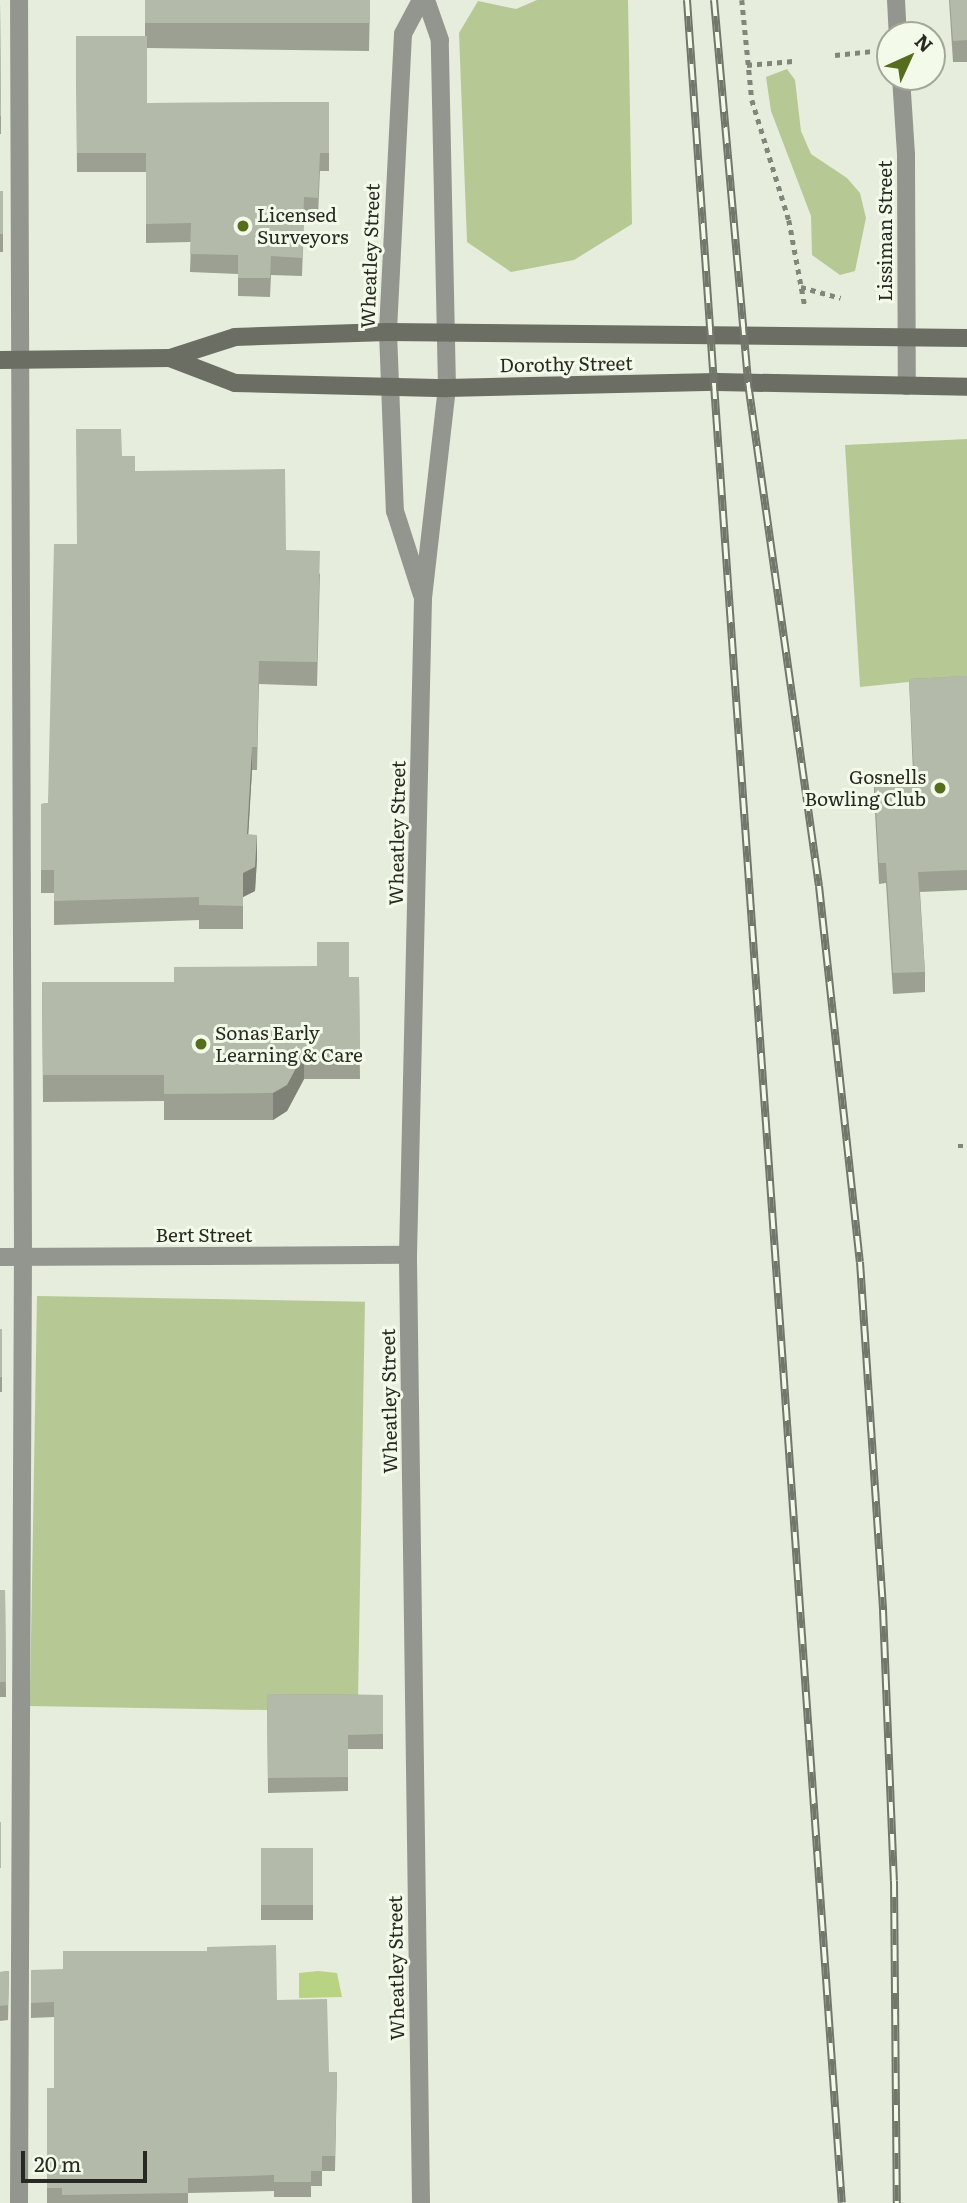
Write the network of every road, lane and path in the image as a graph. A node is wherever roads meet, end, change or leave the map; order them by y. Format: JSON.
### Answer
{"nodes":[{"id":1,"x":19,"y":0,"type":"edge"},
{"id":2,"x":424,"y":0,"type":"edge"},
{"id":3,"x":742,"y":0,"type":"edge"},
{"id":4,"x":896,"y":0,"type":"edge"},
{"id":5,"x":897,"y":21,"type":"edge"},
{"id":6,"x":873,"y":51,"type":"dead end"},
{"id":7,"x":835,"y":55,"type":"dead end"},
{"id":8,"x":793,"y":61,"type":"dead end"},
{"id":9,"x":747,"y":65,"type":"junction"},
{"id":10,"x":902,"y":91,"type":"edge"},
{"id":11,"x":801,"y":287,"type":"junction"},
{"id":12,"x":841,"y":298,"type":"dead end"},
{"id":13,"x":388,"y":332,"type":"junction"},
{"id":14,"x":446,"y":333,"type":"junction"},
{"id":15,"x":807,"y":337,"type":"junction"},
{"id":16,"x":907,"y":337,"type":"junction"},
{"id":17,"x":967,"y":338,"type":"edge"},
{"id":18,"x":170,"y":358,"type":"junction"},
{"id":19,"x":22,"y":359,"type":"junction"},
{"id":20,"x":0,"y":360,"type":"edge"},
{"id":21,"x":391,"y":386,"type":"junction"},
{"id":22,"x":908,"y":386,"type":"junction"},
{"id":23,"x":967,"y":387,"type":"edge"},
{"id":24,"x":447,"y":388,"type":"junction"},
{"id":25,"x":423,"y":598,"type":"junction"},
{"id":26,"x":958,"y":1146,"type":"dead end"},
{"id":27,"x":967,"y":1146,"type":"edge"},
{"id":28,"x":408,"y":1255,"type":"junction"},
{"id":29,"x":0,"y":1257,"type":"edge"},
{"id":30,"x":23,"y":1257,"type":"junction"},
{"id":31,"x":19,"y":2203,"type":"edge"},
{"id":32,"x":421,"y":2203,"type":"edge"}],
"edges":[{"from":1,"to":19,"type":"street"},
{"from":2,"to":13,"type":"street","name":"Wheatley Street"},
{"from":2,"to":14,"type":"street","name":"Wheatley Street"},
{"from":3,"to":9,"type":"path"},
{"from":4,"to":5,"type":"street"},
{"from":6,"to":7,"type":"path"},
{"from":8,"to":9,"type":"path"},
{"from":9,"to":11,"type":"path"},
{"from":10,"to":16,"type":"street","name":"Lissiman Street"},
{"from":11,"to":12,"type":"path"},
{"from":11,"to":15,"type":"path"},
{"from":13,"to":14,"type":"main road","name":"Dorothy Street"},
{"from":13,"to":18,"type":"main road","name":"Dorothy Street"},
{"from":13,"to":21,"type":"street","name":"Wheatley Street"},
{"from":14,"to":15,"type":"main road","name":"Dorothy Street"},
{"from":14,"to":24,"type":"street","name":"Wheatley Street"},
{"from":15,"to":16,"type":"main road","name":"Dorothy Street"},
{"from":16,"to":17,"type":"main road","name":"Dorothy Street"},
{"from":16,"to":22,"type":"street","name":"Lissiman Street"},
{"from":18,"to":19,"type":"main road","name":"Dorothy Street"},
{"from":18,"to":21,"type":"main road","name":"Dorothy Street"},
{"from":19,"to":20,"type":"main road","name":"Dorothy Street"},
{"from":19,"to":30,"type":"street"},
{"from":21,"to":24,"type":"main road","name":"Dorothy Street"},
{"from":21,"to":25,"type":"street","name":"Wheatley Street"},
{"from":22,"to":23,"type":"main road","name":"Dorothy Street"},
{"from":22,"to":24,"type":"main road","name":"Dorothy Street"},
{"from":24,"to":25,"type":"street","name":"Wheatley Street"},
{"from":25,"to":28,"type":"street","name":"Wheatley Street"},
{"from":26,"to":27,"type":"path"},
{"from":28,"to":30,"type":"street","name":"Bert Street"},
{"from":28,"to":32,"type":"street","name":"Wheatley Street"},
{"from":29,"to":30,"type":"street","name":"Bert Street"},
{"from":30,"to":31,"type":"street"}]}
